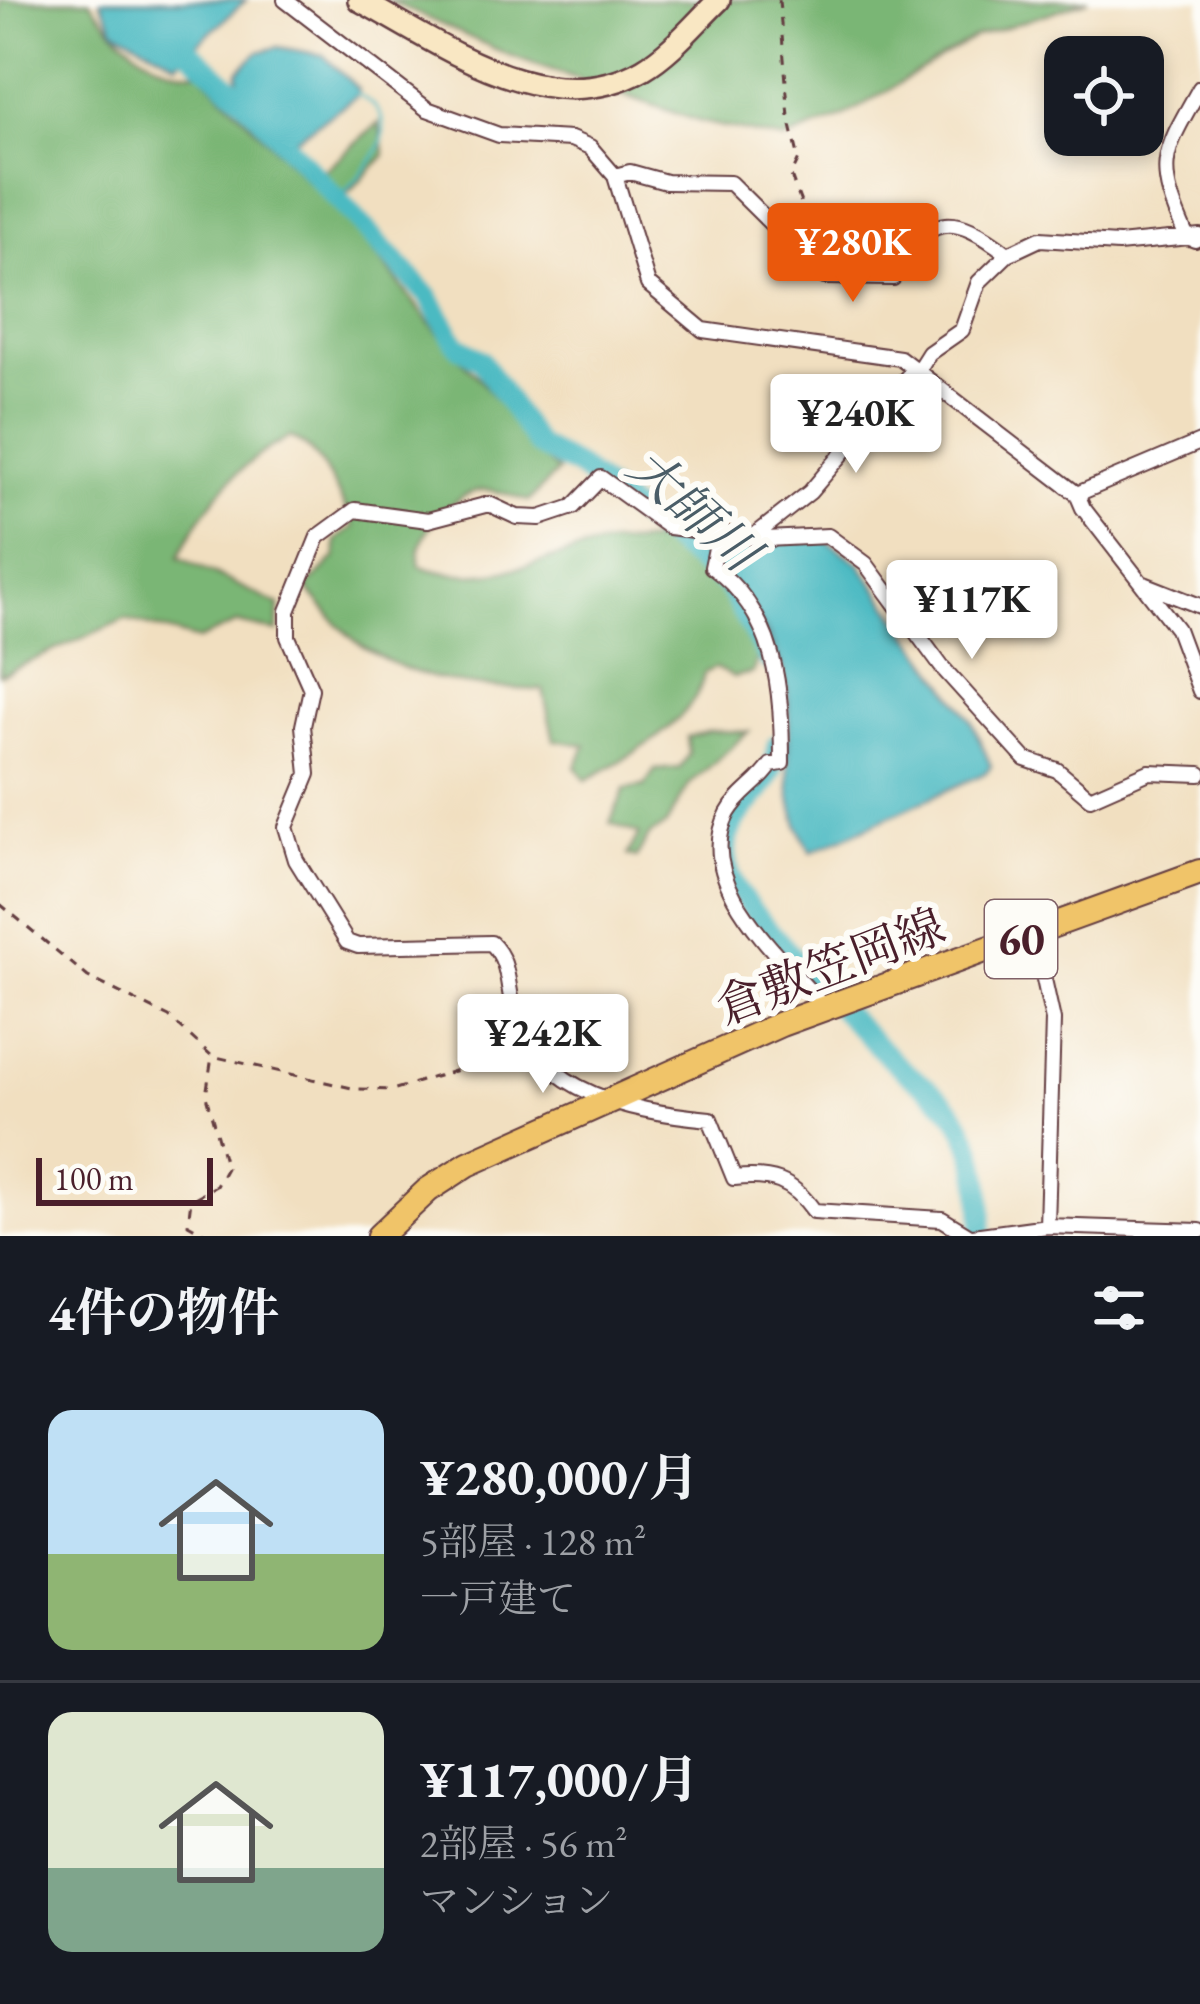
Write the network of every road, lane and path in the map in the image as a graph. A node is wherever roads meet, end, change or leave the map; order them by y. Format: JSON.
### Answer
{"nodes":[{"id":1,"x":285,"y":0,"type":"edge"},
{"id":2,"x":359,"y":0,"type":"edge"},
{"id":3,"x":719,"y":0,"type":"edge"},
{"id":4,"x":779,"y":0,"type":"edge"},
{"id":5,"x":1200,"y":88,"type":"edge"},
{"id":6,"x":615,"y":176,"type":"junction"},
{"id":7,"x":1196,"y":238,"type":"edge"},
{"id":8,"x":802,"y":244,"type":"dead end"},
{"id":9,"x":1008,"y":254,"type":"junction"},
{"id":10,"x":915,"y":371,"type":"junction"},
{"id":11,"x":1200,"y":442,"type":"edge"},
{"id":12,"x":1077,"y":494,"type":"junction"},
{"id":13,"x":719,"y":534,"type":"junction"},
{"id":14,"x":754,"y":536,"type":"junction"},
{"id":15,"x":1140,"y":583,"type":"junction"},
{"id":16,"x":1200,"y":606,"type":"edge"},
{"id":17,"x":1200,"y":691,"type":"edge"},
{"id":18,"x":1200,"y":774,"type":"edge"},
{"id":19,"x":1200,"y":872,"type":"edge"},
{"id":20,"x":0,"y":904,"type":"edge"},
{"id":21,"x":1034,"y":934,"type":"junction"},
{"id":22,"x":830,"y":1006,"type":"junction"},
{"id":23,"x":522,"y":1034,"type":"junction"},
{"id":24,"x":212,"y":1056,"type":"junction"},
{"id":25,"x":611,"y":1101,"type":"junction"},
{"id":26,"x":1047,"y":1226,"type":"junction"},
{"id":27,"x":1200,"y":1231,"type":"edge"},
{"id":28,"x":975,"y":1235,"type":"edge"},
{"id":29,"x":210,"y":1236,"type":"edge"},
{"id":30,"x":379,"y":1236,"type":"edge"}],
"edges":[{"from":1,"to":6,"type":"street"},
{"from":2,"to":3,"type":"main road"},
{"from":4,"to":8,"type":"path"},
{"from":5,"to":7,"type":"street"},
{"from":6,"to":9,"type":"street"},
{"from":6,"to":10,"type":"street"},
{"from":7,"to":9,"type":"street"},
{"from":9,"to":10,"type":"street"},
{"from":10,"to":12,"type":"street"},
{"from":10,"to":14,"type":"street"},
{"from":11,"to":12,"type":"street"},
{"from":12,"to":15,"type":"street"},
{"from":13,"to":14,"type":"street"},
{"from":13,"to":22,"type":"street"},
{"from":13,"to":23,"type":"street"},
{"from":14,"to":18,"type":"street"},
{"from":15,"to":16,"type":"street"},
{"from":15,"to":17,"type":"street"},
{"from":19,"to":21,"type":"main road","name":"倉敷笠岡線","number":"60"},
{"from":20,"to":24,"type":"path"},
{"from":21,"to":22,"type":"main road","name":"倉敷笠岡線","number":"60"},
{"from":21,"to":26,"type":"street"},
{"from":22,"to":25,"type":"main road","name":"倉敷笠岡線","number":"60"},
{"from":23,"to":24,"type":"path"},
{"from":23,"to":25,"type":"street"},
{"from":24,"to":29,"type":"path"},
{"from":25,"to":28,"type":"street"},
{"from":25,"to":30,"type":"main road","name":"倉敷笠岡線","number":"60"},
{"from":26,"to":27,"type":"street"},
{"from":26,"to":28,"type":"street"}]}
